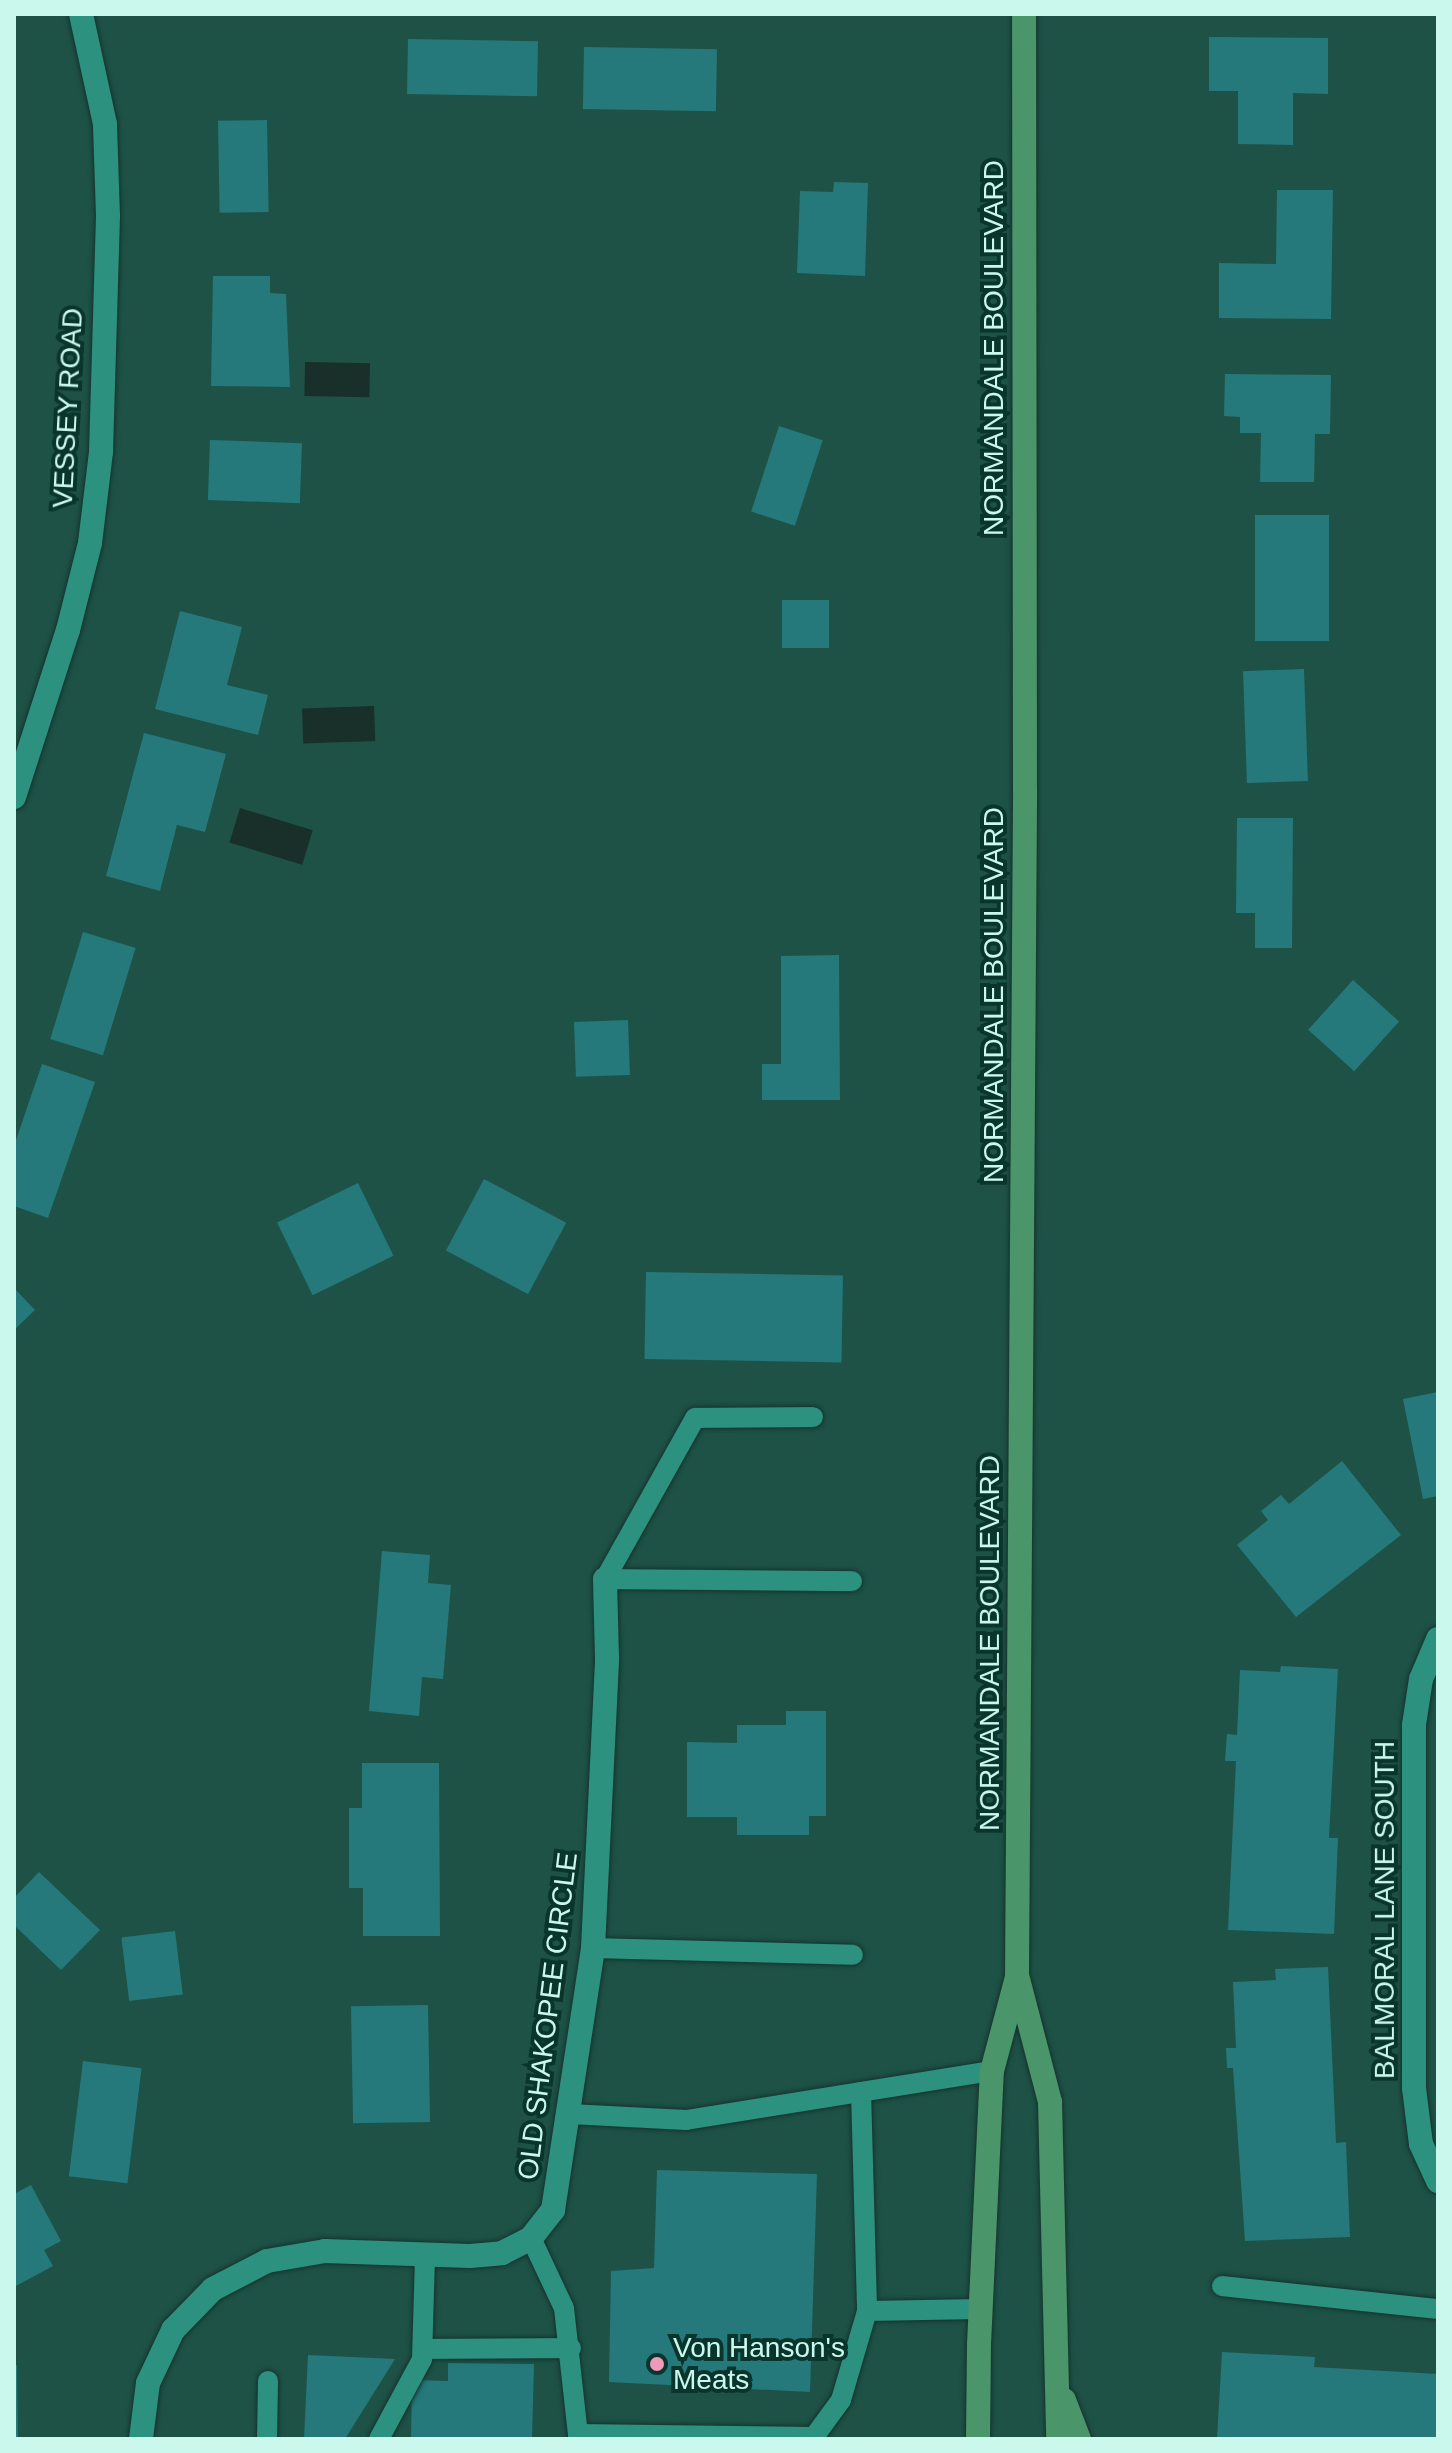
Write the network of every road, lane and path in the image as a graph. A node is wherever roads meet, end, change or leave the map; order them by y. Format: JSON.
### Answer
{"nodes":[{"id":1,"x":81,"y":14,"type":"edge"},
{"id":2,"x":1024,"y":14,"type":"edge"},
{"id":3,"x":21,"y":750,"type":"edge"},
{"id":4,"x":14,"y":797,"type":"edge"},
{"id":5,"x":813,"y":1417,"type":"dead end"},
{"id":6,"x":605,"y":1579,"type":"junction"},
{"id":7,"x":852,"y":1581,"type":"dead end"},
{"id":8,"x":1438,"y":1639,"type":"edge"},
{"id":9,"x":593,"y":1948,"type":"junction"},
{"id":10,"x":853,"y":1955,"type":"dead end"},
{"id":11,"x":1017,"y":1977,"type":"junction"},
{"id":12,"x":992,"y":2071,"type":"junction"},
{"id":13,"x":861,"y":2092,"type":"junction"},
{"id":14,"x":570,"y":2114,"type":"junction"},
{"id":15,"x":1438,"y":2181,"type":"edge"},
{"id":16,"x":531,"y":2238,"type":"junction"},
{"id":17,"x":425,"y":2255,"type":"junction"},
{"id":18,"x":1222,"y":2286,"type":"dead end"},
{"id":19,"x":981,"y":2309,"type":"junction"},
{"id":20,"x":1438,"y":2309,"type":"edge"},
{"id":21,"x":867,"y":2311,"type":"junction"},
{"id":22,"x":571,"y":2348,"type":"junction"},
{"id":23,"x":423,"y":2349,"type":"junction"},
{"id":24,"x":268,"y":2381,"type":"dead end"},
{"id":25,"x":1057,"y":2383,"type":"junction"},
{"id":26,"x":578,"y":2436,"type":"edge"},
{"id":27,"x":977,"y":2438,"type":"edge"},
{"id":28,"x":141,"y":2439,"type":"edge"},
{"id":29,"x":267,"y":2439,"type":"edge"},
{"id":30,"x":379,"y":2439,"type":"edge"},
{"id":31,"x":1058,"y":2439,"type":"edge"},
{"id":32,"x":1079,"y":2439,"type":"edge"}],
"edges":[{"from":1,"to":3,"type":"street","name":"VESSEY ROAD"},
{"from":2,"to":11,"type":"main road","name":"NORMANDALE BOULEVARD"},
{"from":3,"to":4,"type":"street","name":"VESSEY ROAD"},
{"from":5,"to":6,"type":"lane"},
{"from":6,"to":7,"type":"lane"},
{"from":6,"to":9,"type":"street","name":"OLD SHAKOPEE CIRCLE"},
{"from":8,"to":15,"type":"street","name":"BALMORAL LANE SOUTH"},
{"from":9,"to":10,"type":"lane"},
{"from":9,"to":14,"type":"street","name":"OLD SHAKOPEE CIRCLE"},
{"from":11,"to":12,"type":"main road","name":"NORMANDALE BOULEVARD"},
{"from":11,"to":25,"type":"main road","name":"NORMANDALE BOULEVARD"},
{"from":12,"to":13,"type":"lane"},
{"from":12,"to":19,"type":"main road","name":"NORMANDALE BOULEVARD"},
{"from":13,"to":14,"type":"lane"},
{"from":13,"to":21,"type":"lane"},
{"from":14,"to":16,"type":"street","name":"OLD SHAKOPEE CIRCLE"},
{"from":16,"to":17,"type":"street"},
{"from":16,"to":22,"type":"lane"},
{"from":17,"to":23,"type":"lane"},
{"from":17,"to":28,"type":"street"},
{"from":18,"to":20,"type":"lane"},
{"from":19,"to":21,"type":"lane"},
{"from":19,"to":27,"type":"main road","name":"NORMANDALE BOULEVARD"},
{"from":21,"to":26,"type":"lane"},
{"from":22,"to":23,"type":"lane"},
{"from":22,"to":26,"type":"lane"},
{"from":23,"to":30,"type":"lane"},
{"from":24,"to":29,"type":"lane"},
{"from":25,"to":31,"type":"main road","name":"NORMANDALE BOULEVARD"},
{"from":25,"to":32,"type":"main road"}]}
